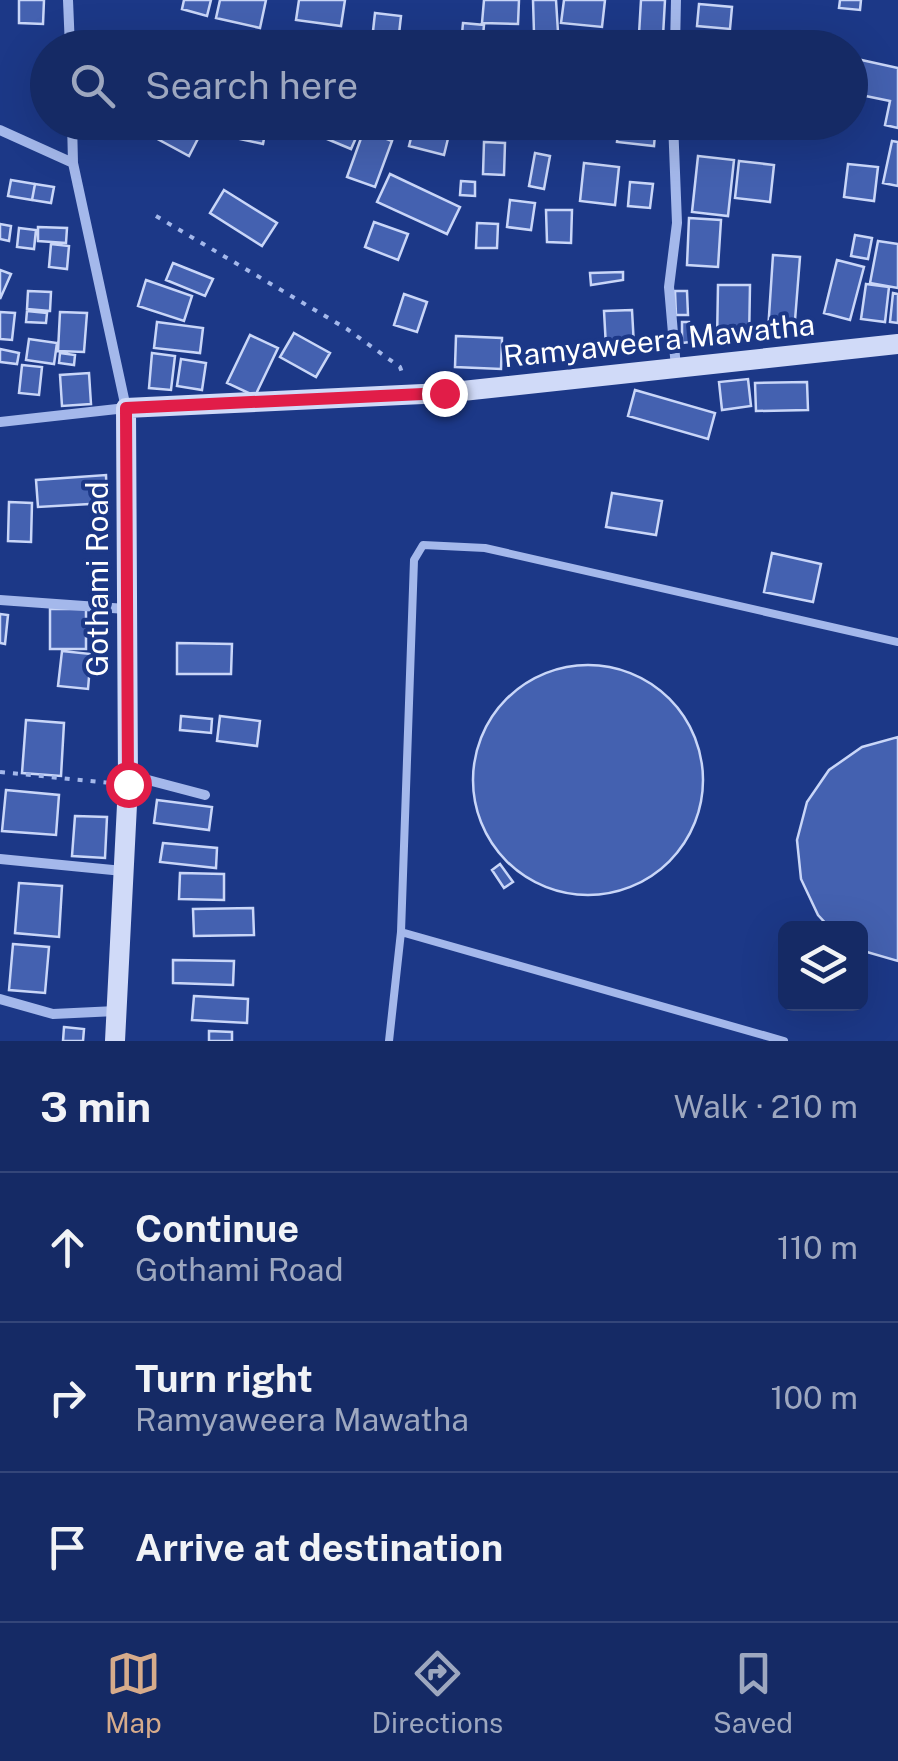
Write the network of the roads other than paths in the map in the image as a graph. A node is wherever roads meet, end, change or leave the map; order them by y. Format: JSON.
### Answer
{"nodes":[{"id":1,"x":68,"y":0,"type":"edge"},
{"id":2,"x":676,"y":0,"type":"edge"},
{"id":3,"x":69,"y":30,"type":"edge"},
{"id":4,"x":675,"y":30,"type":"edge"},
{"id":5,"x":0,"y":130,"type":"edge"},
{"id":6,"x":72,"y":140,"type":"edge"},
{"id":7,"x":674,"y":140,"type":"edge"},
{"id":8,"x":73,"y":163,"type":"junction"},
{"id":9,"x":898,"y":344,"type":"edge"},
{"id":10,"x":676,"y":368,"type":"junction"},
{"id":11,"x":126,"y":408,"type":"junction"},
{"id":12,"x":0,"y":422,"type":"edge"},
{"id":13,"x":0,"y":600,"type":"edge"},
{"id":14,"x":127,"y":609,"type":"junction"},
{"id":15,"x":898,"y":642,"type":"edge"},
{"id":16,"x":128,"y":779,"type":"junction"},
{"id":17,"x":205,"y":794,"type":"dead end"},
{"id":18,"x":0,"y":860,"type":"edge"},
{"id":19,"x":124,"y":871,"type":"junction"},
{"id":20,"x":402,"y":932,"type":"junction"},
{"id":21,"x":0,"y":999,"type":"edge"},
{"id":22,"x":117,"y":1011,"type":"junction"},
{"id":23,"x":115,"y":1041,"type":"edge"},
{"id":24,"x":389,"y":1041,"type":"edge"},
{"id":25,"x":784,"y":1041,"type":"edge"}],
"edges":[{"from":1,"to":3,"type":"street"},
{"from":2,"to":4,"type":"street"},
{"from":5,"to":8,"type":"street"},
{"from":6,"to":8,"type":"street","name":"Gothami Road"},
{"from":7,"to":10,"type":"street"},
{"from":8,"to":11,"type":"street","name":"Gothami Road"},
{"from":9,"to":10,"type":"street","name":"Ramyaweera Mawatha"},
{"from":10,"to":11,"type":"street","name":"Ramyaweera Mawatha"},
{"from":11,"to":12,"type":"street"},
{"from":11,"to":14,"type":"street","name":"Gothami Road"},
{"from":13,"to":14,"type":"street"},
{"from":14,"to":16,"type":"street","name":"Gothami Road"},
{"from":15,"to":20,"type":"lane"},
{"from":16,"to":17,"type":"street"},
{"from":16,"to":19,"type":"street","name":"Gothami Road"},
{"from":18,"to":19,"type":"street"},
{"from":19,"to":22,"type":"street","name":"Gothami Road"},
{"from":20,"to":24,"type":"lane"},
{"from":20,"to":25,"type":"lane"},
{"from":21,"to":22,"type":"street"},
{"from":22,"to":23,"type":"street","name":"Gothami Road"}]}
